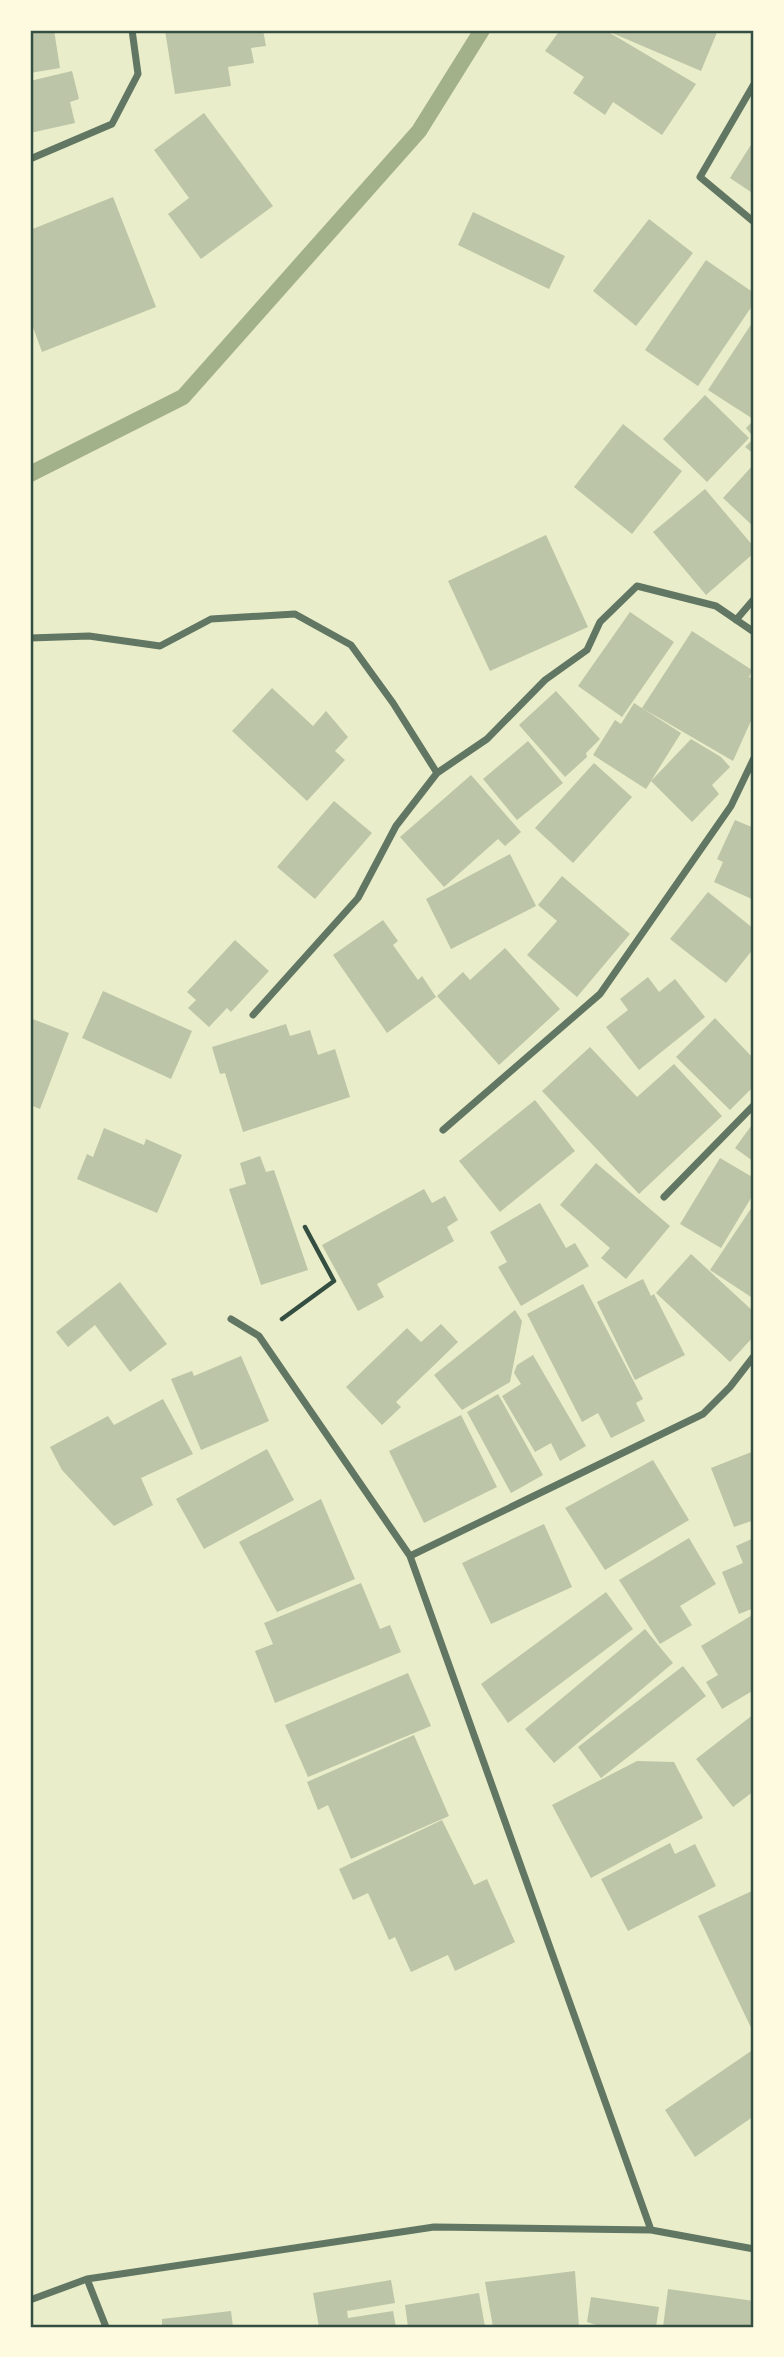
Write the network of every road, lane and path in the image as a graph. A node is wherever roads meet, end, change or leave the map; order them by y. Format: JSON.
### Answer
{"nodes":[{"id":1,"x":132,"y":30,"type":"edge"},
{"id":2,"x":754,"y":84,"type":"edge"},
{"id":3,"x":30,"y":159,"type":"edge"},
{"id":4,"x":754,"y":222,"type":"edge"},
{"id":5,"x":754,"y":599,"type":"edge"},
{"id":6,"x":736,"y":620,"type":"junction"},
{"id":7,"x":754,"y":632,"type":"edge"},
{"id":8,"x":30,"y":638,"type":"edge"},
{"id":9,"x":754,"y":758,"type":"edge"},
{"id":10,"x":437,"y":773,"type":"junction"},
{"id":11,"x":253,"y":1015,"type":"dead end"},
{"id":12,"x":754,"y":1105,"type":"edge"},
{"id":13,"x":443,"y":1130,"type":"dead end"},
{"id":14,"x":664,"y":1197,"type":"dead end"},
{"id":15,"x":305,"y":1227,"type":"dead end"},
{"id":16,"x":230,"y":1319,"type":"dead end"},
{"id":17,"x":259,"y":1336,"type":"junction"},
{"id":18,"x":754,"y":1356,"type":"edge"},
{"id":19,"x":410,"y":1556,"type":"junction"},
{"id":20,"x":651,"y":2230,"type":"junction"},
{"id":21,"x":754,"y":2249,"type":"edge"},
{"id":22,"x":87,"y":2279,"type":"junction"},
{"id":23,"x":30,"y":2300,"type":"edge"},
{"id":24,"x":106,"y":2327,"type":"edge"}],
"edges":[{"from":1,"to":3,"type":"street"},
{"from":2,"to":4,"type":"street"},
{"from":5,"to":6,"type":"street"},
{"from":6,"to":7,"type":"street"},
{"from":6,"to":10,"type":"street"},
{"from":8,"to":10,"type":"street"},
{"from":9,"to":13,"type":"street"},
{"from":10,"to":11,"type":"street"},
{"from":12,"to":14,"type":"street"},
{"from":15,"to":17,"type":"path"},
{"from":16,"to":17,"type":"street"},
{"from":17,"to":19,"type":"street"},
{"from":18,"to":19,"type":"street"},
{"from":19,"to":20,"type":"street"},
{"from":20,"to":21,"type":"street"},
{"from":20,"to":22,"type":"street"},
{"from":22,"to":23,"type":"street"},
{"from":22,"to":24,"type":"street"}]}
